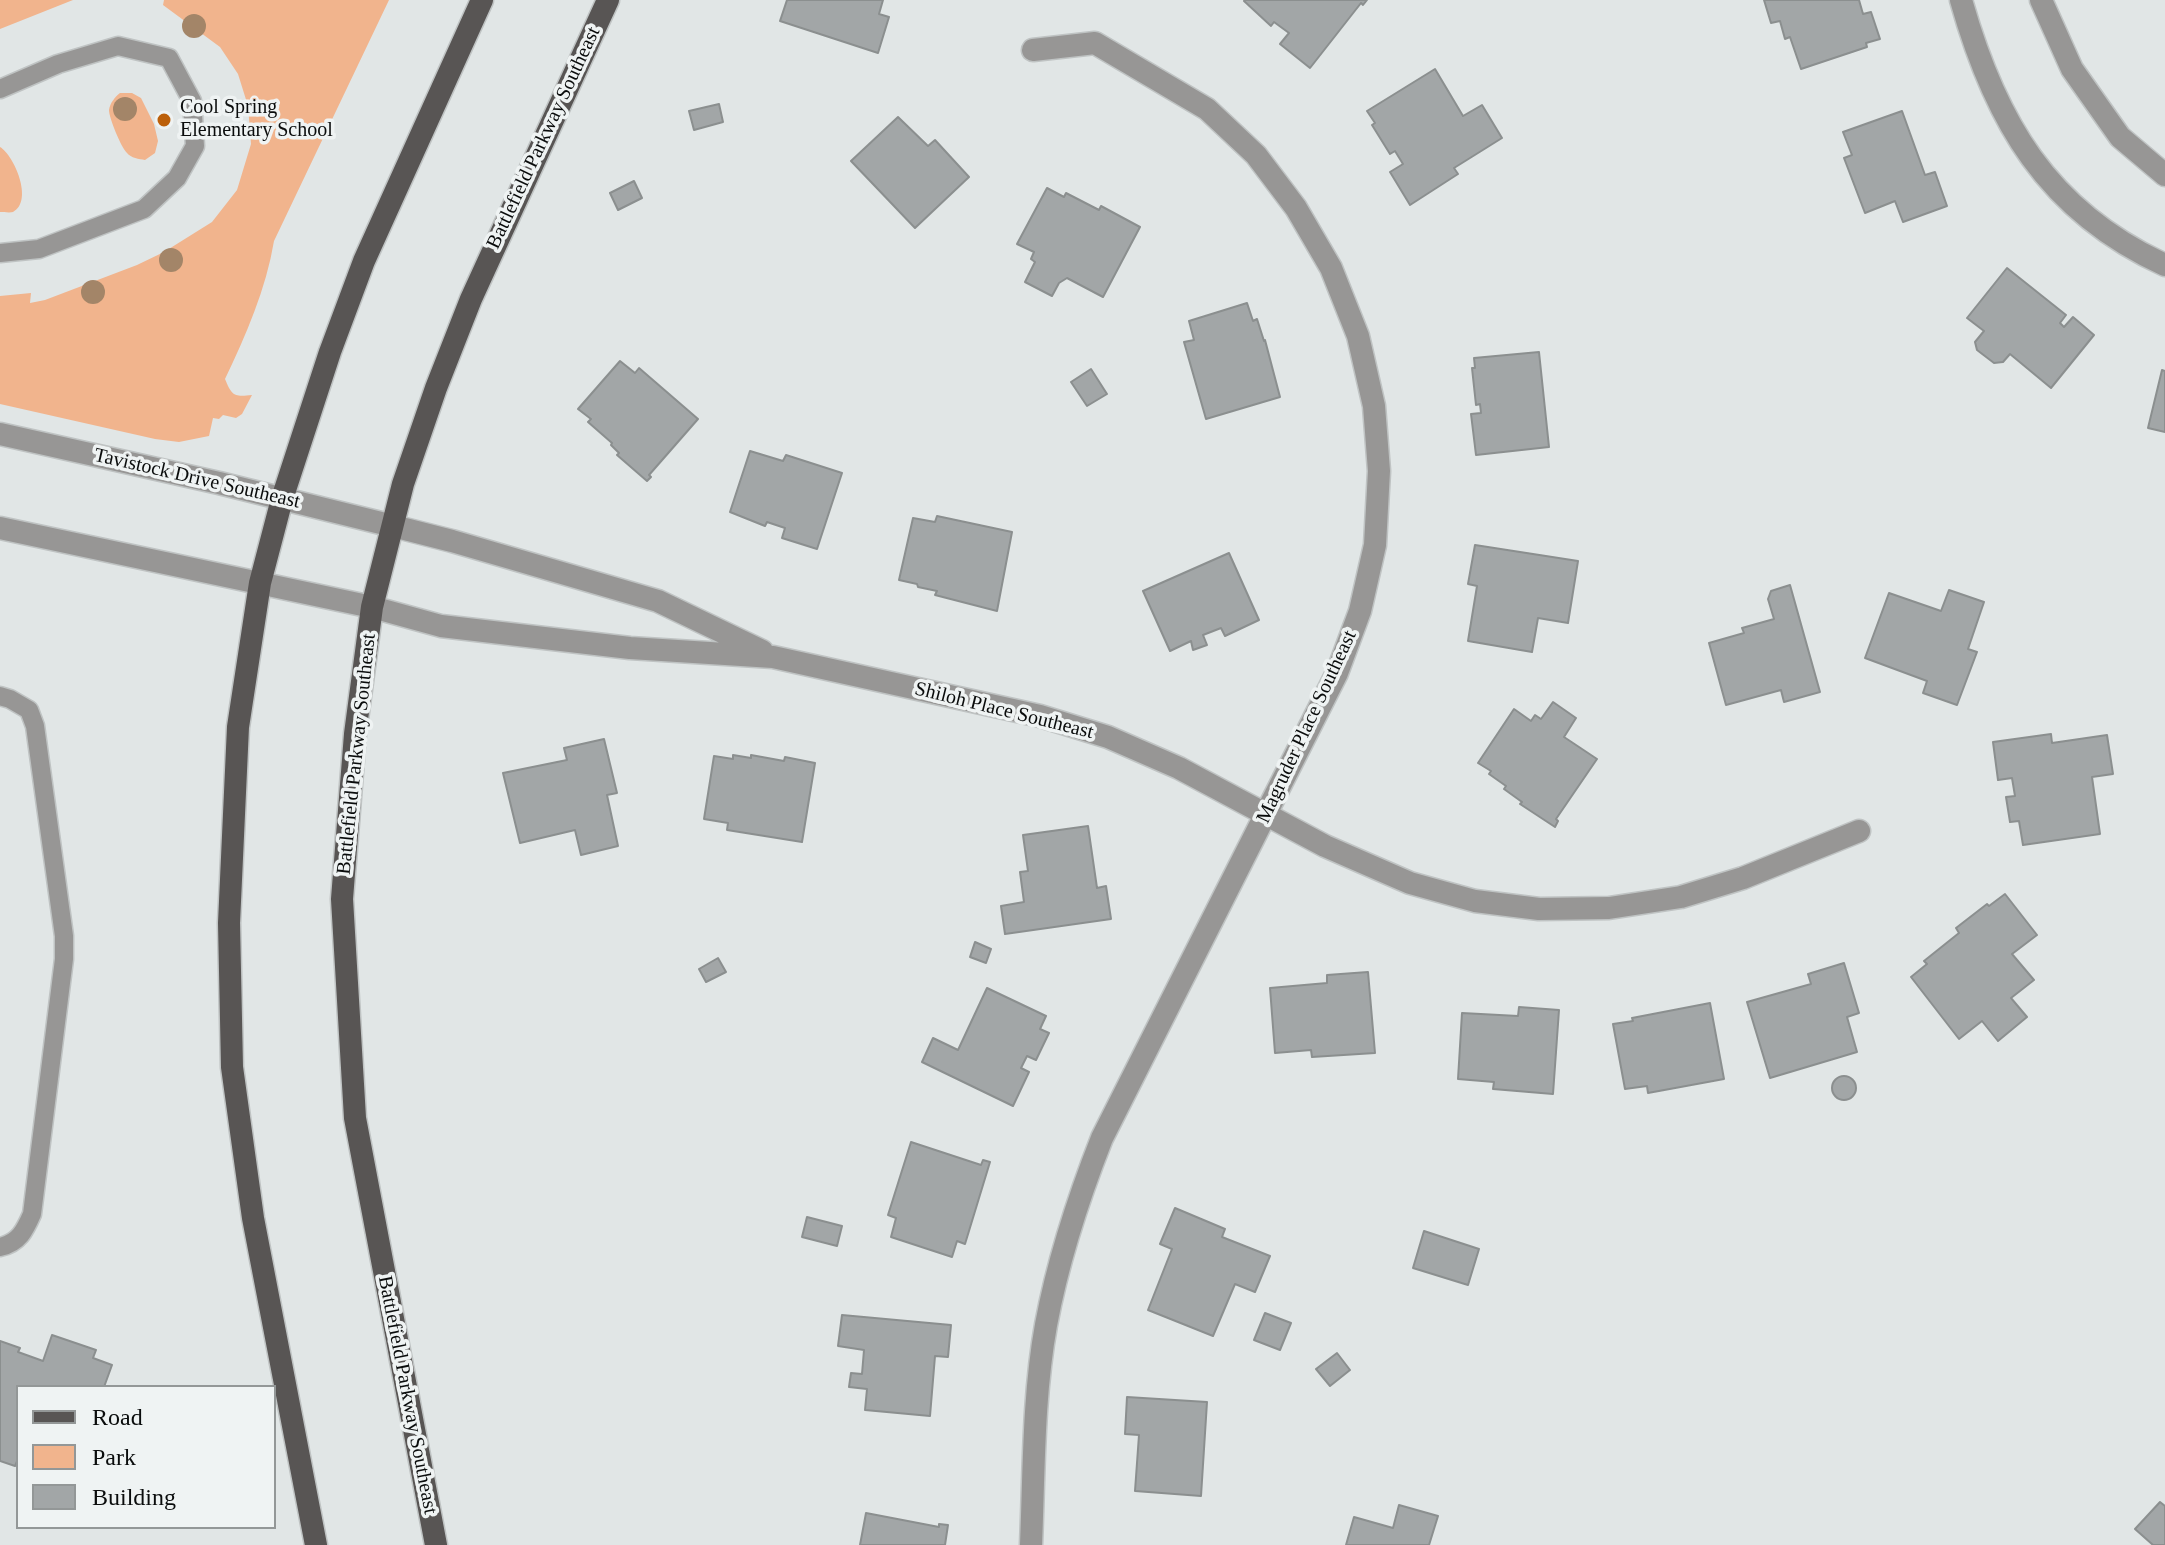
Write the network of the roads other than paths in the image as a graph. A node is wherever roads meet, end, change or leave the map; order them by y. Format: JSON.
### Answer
{"nodes":[{"id":1,"x":482,"y":0,"type":"edge"},
{"id":2,"x":608,"y":0,"type":"edge"},
{"id":3,"x":1961,"y":0,"type":"edge"},
{"id":4,"x":1976,"y":0,"type":"edge"},
{"id":5,"x":2041,"y":0,"type":"edge"},
{"id":6,"x":1033,"y":50,"type":"dead end"},
{"id":7,"x":1986,"y":76,"type":"junction"},
{"id":8,"x":0,"y":89,"type":"edge"},
{"id":9,"x":2165,"y":175,"type":"edge"},
{"id":10,"x":0,"y":253,"type":"edge"},
{"id":11,"x":2165,"y":265,"type":"edge"},
{"id":12,"x":0,"y":434,"type":"edge"},
{"id":13,"x":282,"y":499,"type":"junction"},
{"id":14,"x":393,"y":526,"type":"junction"},
{"id":15,"x":0,"y":528,"type":"edge"},
{"id":16,"x":260,"y":583,"type":"junction"},
{"id":17,"x":372,"y":607,"type":"junction"},
{"id":18,"x":773,"y":657,"type":"junction"},
{"id":19,"x":0,"y":696,"type":"edge"},
{"id":20,"x":1267,"y":814,"type":"junction"},
{"id":21,"x":1859,"y":831,"type":"dead end"},
{"id":22,"x":0,"y":1247,"type":"edge"},
{"id":23,"x":316,"y":1545,"type":"edge"},
{"id":24,"x":436,"y":1545,"type":"edge"},
{"id":25,"x":1031,"y":1545,"type":"edge"}],
"edges":[{"from":1,"to":13,"type":"main road"},
{"from":2,"to":14,"type":"main road","name":"Battlefield Parkway Southeast"},
{"from":3,"to":7,"type":"street"},
{"from":4,"to":7,"type":"street"},
{"from":5,"to":9,"type":"street"},
{"from":6,"to":20,"type":"street","name":"Magruder Place Southeast"},
{"from":7,"to":11,"type":"street"},
{"from":8,"to":10,"type":"lane"},
{"from":12,"to":13,"type":"street","name":"Tavistock Drive Southeast"},
{"from":13,"to":14,"type":"street","name":"Tavistock Drive Southeast"},
{"from":13,"to":16,"type":"main road"},
{"from":14,"to":17,"type":"main road","name":"Battlefield Parkway Southeast"},
{"from":14,"to":18,"type":"street","name":"Shiloh Place Southeast"},
{"from":15,"to":16,"type":"street"},
{"from":16,"to":17,"type":"street"},
{"from":16,"to":23,"type":"main road"},
{"from":17,"to":18,"type":"street","name":"Shiloh Place Southeast"},
{"from":17,"to":24,"type":"main road","name":"Battlefield Parkway Southeast"},
{"from":18,"to":20,"type":"street","name":"Shiloh Place Southeast"},
{"from":19,"to":22,"type":"lane"},
{"from":20,"to":21,"type":"street","name":"Shiloh Place Southeast"},
{"from":20,"to":25,"type":"street","name":"Magruder Place Southeast"}]}
